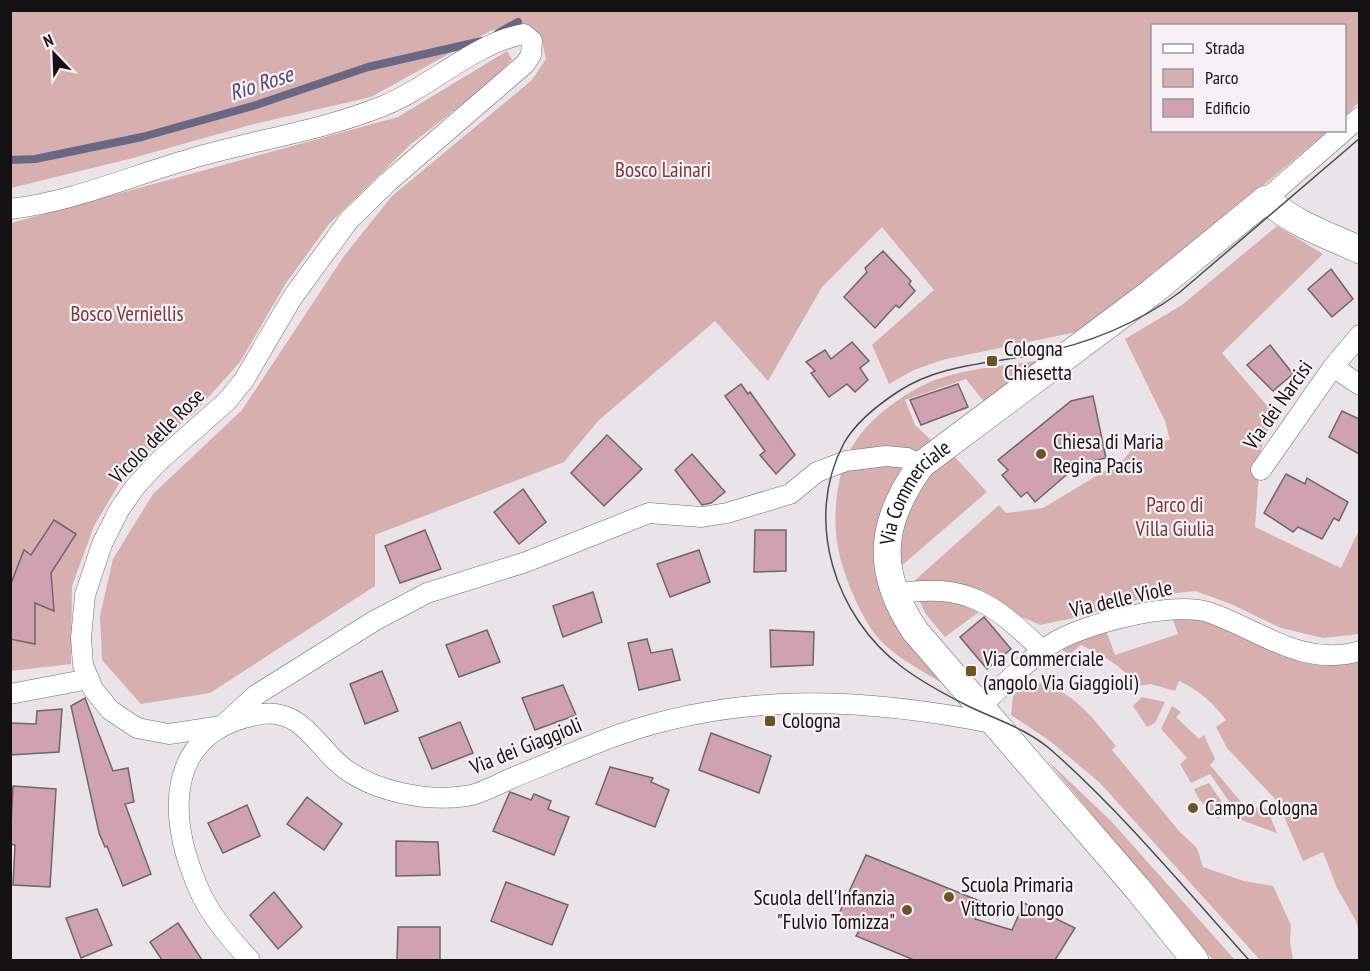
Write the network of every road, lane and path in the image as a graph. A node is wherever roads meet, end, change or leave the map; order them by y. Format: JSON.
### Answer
{"nodes":[{"id":1,"x":1359,"y":117,"type":"edge"},
{"id":2,"x":1346,"y":128,"type":"edge"},
{"id":3,"x":1342,"y":132,"type":"edge"},
{"id":4,"x":1266,"y":198,"type":"junction"},
{"id":5,"x":10,"y":209,"type":"edge"},
{"id":6,"x":1359,"y":250,"type":"edge"},
{"id":7,"x":1359,"y":335,"type":"edge"},
{"id":8,"x":1333,"y":367,"type":"junction"},
{"id":9,"x":1359,"y":385,"type":"edge"},
{"id":10,"x":921,"y":465,"type":"junction"},
{"id":11,"x":1262,"y":470,"type":"dead end"},
{"id":12,"x":894,"y":594,"type":"junction"},
{"id":13,"x":1043,"y":651,"type":"junction"},
{"id":14,"x":1359,"y":651,"type":"edge"},
{"id":15,"x":89,"y":679,"type":"junction"},
{"id":16,"x":10,"y":693,"type":"edge"},
{"id":17,"x":989,"y":715,"type":"junction"},
{"id":18,"x":222,"y":726,"type":"junction"},
{"id":19,"x":250,"y":960,"type":"edge"},
{"id":20,"x":1195,"y":960,"type":"edge"}],
"edges":[{"from":1,"to":2,"type":"street","name":"Via Commerciale"},
{"from":3,"to":4,"type":"street","name":"Via Commerciale"},
{"from":4,"to":6,"type":"main road"},
{"from":4,"to":10,"type":"main road","name":"Via Commerciale"},
{"from":5,"to":15,"type":"street","name":"Vicolo delle Rose"},
{"from":7,"to":8,"type":"street","name":"Via dei Narcisi"},
{"from":8,"to":9,"type":"street","name":"Via dei Narcisi"},
{"from":8,"to":11,"type":"street","name":"Via dei Narcisi"},
{"from":10,"to":12,"type":"main road","name":"Via Commerciale"},
{"from":10,"to":18,"type":"street"},
{"from":12,"to":13,"type":"street"},
{"from":12,"to":17,"type":"main road","name":"Via Commerciale"},
{"from":13,"to":14,"type":"street","name":"Via delle Viole"},
{"from":13,"to":17,"type":"street","name":"Via delle Viole"},
{"from":15,"to":16,"type":"street"},
{"from":15,"to":18,"type":"street","name":"Vicolo delle Rose"},
{"from":17,"to":18,"type":"street","name":"Via dei Giaggioli"},
{"from":17,"to":20,"type":"main road","name":"Via Commerciale"},
{"from":18,"to":19,"type":"street","name":"Via dei Giaggioli"}]}
